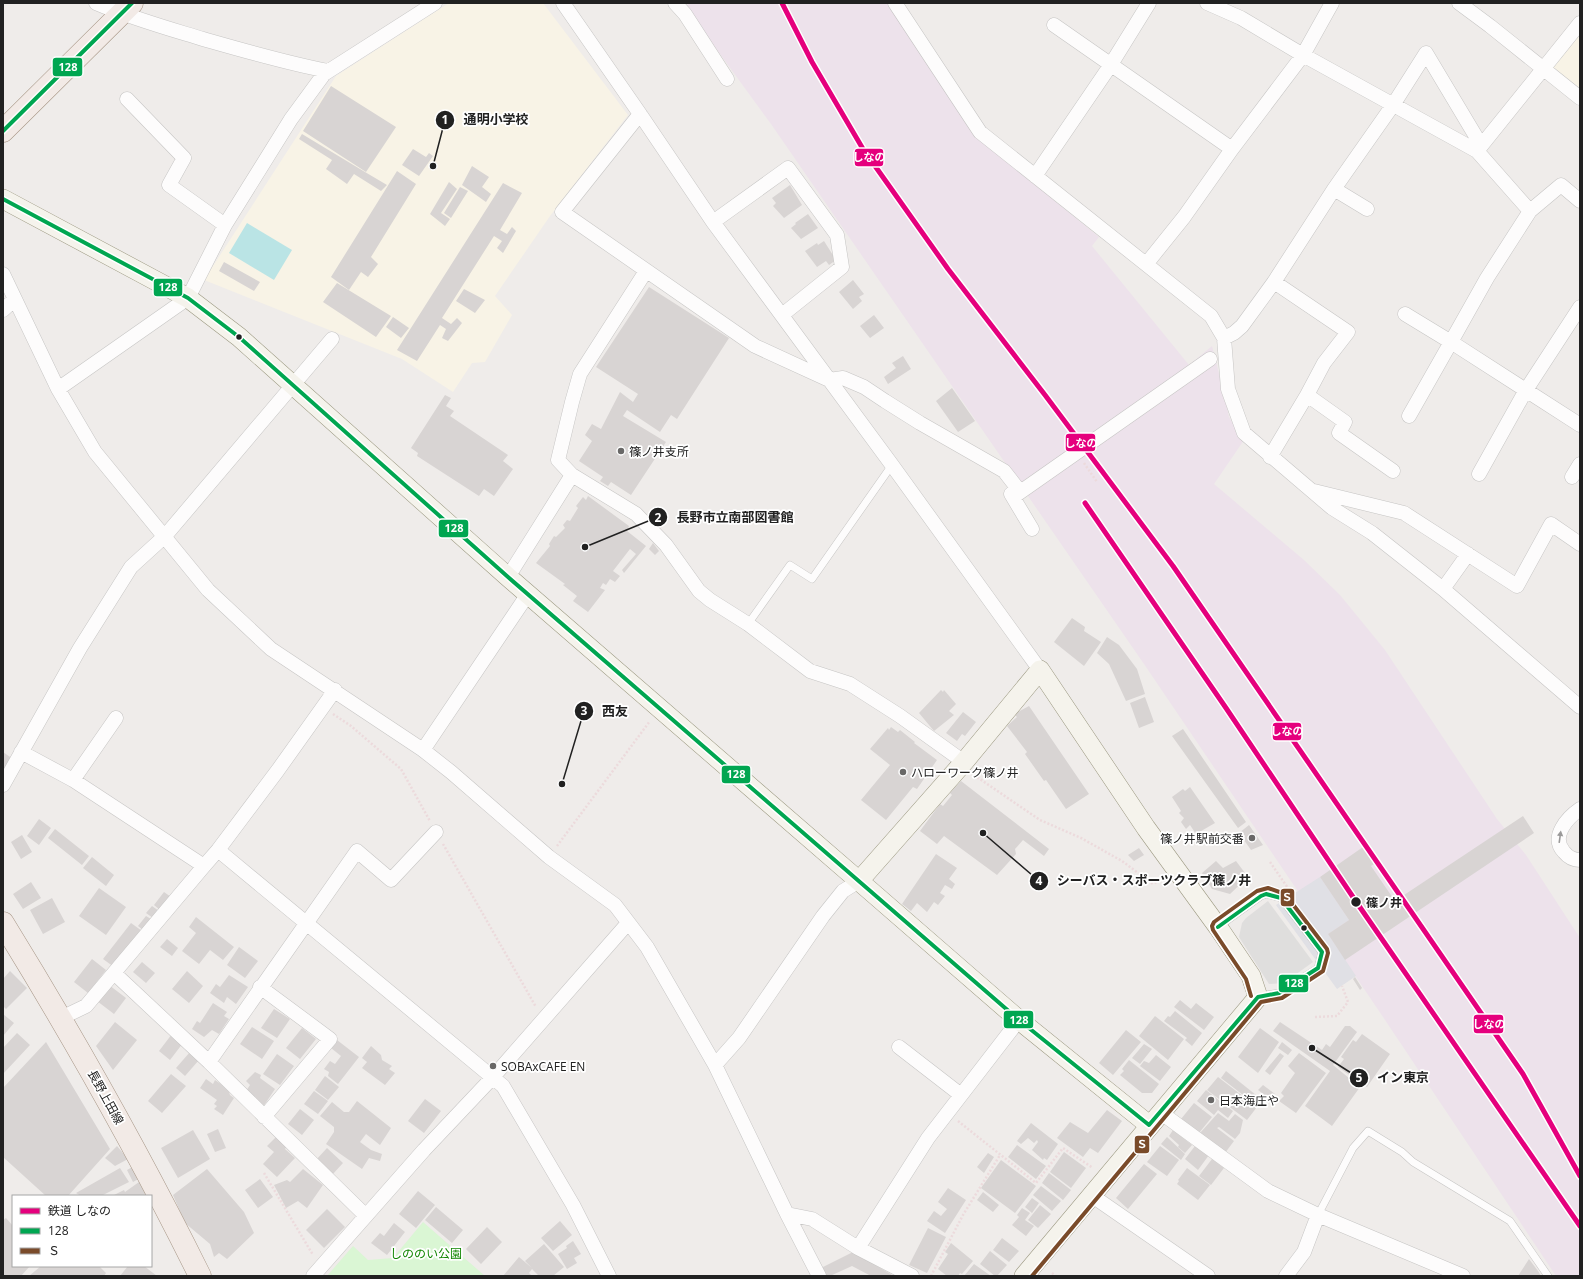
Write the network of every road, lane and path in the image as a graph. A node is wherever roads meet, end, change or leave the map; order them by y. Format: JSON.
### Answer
{"nodes":[{"id":1,"x":96,"y":3,"type":"edge"},
{"id":2,"x":435,"y":3,"type":"edge"},
{"id":3,"x":563,"y":3,"type":"edge"},
{"id":4,"x":675,"y":3,"type":"edge"},
{"id":5,"x":895,"y":3,"type":"edge"},
{"id":6,"x":1149,"y":3,"type":"edge"},
{"id":7,"x":1207,"y":3,"type":"edge"},
{"id":8,"x":1332,"y":3,"type":"edge"},
{"id":9,"x":1459,"y":3,"type":"edge"},
{"id":10,"x":126,"y":8,"type":"edge"},
{"id":11,"x":1580,"y":22,"type":"edge"},
{"id":12,"x":1054,"y":25,"type":"dead end"},
{"id":13,"x":1303,"y":56,"type":"junction"},
{"id":14,"x":1110,"y":66,"type":"junction"},
{"id":15,"x":1543,"y":68,"type":"junction"},
{"id":16,"x":328,"y":71,"type":"junction"},
{"id":17,"x":726,"y":79,"type":"dead end"},
{"id":18,"x":1580,"y":98,"type":"edge"},
{"id":19,"x":127,"y":99,"type":"dead end"},
{"id":20,"x":1393,"y":105,"type":"junction"},
{"id":21,"x":640,"y":114,"type":"junction"},
{"id":22,"x":3,"y":131,"type":"edge"},
{"id":23,"x":1479,"y":148,"type":"junction"},
{"id":24,"x":1232,"y":149,"type":"junction"},
{"id":25,"x":1035,"y":176,"type":"junction"},
{"id":26,"x":1334,"y":189,"type":"junction"},
{"id":27,"x":3,"y":199,"type":"edge"},
{"id":28,"x":1580,"y":201,"type":"edge"},
{"id":29,"x":1367,"y":209,"type":"dead end"},
{"id":30,"x":1530,"y":211,"type":"junction"},
{"id":31,"x":713,"y":222,"type":"junction"},
{"id":32,"x":225,"y":226,"type":"junction"},
{"id":33,"x":1147,"y":263,"type":"junction"},
{"id":34,"x":646,"y":271,"type":"junction"},
{"id":35,"x":3,"y":274,"type":"edge"},
{"id":36,"x":1274,"y":282,"type":"junction"},
{"id":37,"x":188,"y":298,"type":"junction"},
{"id":38,"x":16,"y":299,"type":"junction"},
{"id":39,"x":1580,"y":307,"type":"edge"},
{"id":40,"x":3,"y":310,"type":"edge"},
{"id":41,"x":1405,"y":314,"type":"dead end"},
{"id":42,"x":782,"y":315,"type":"junction"},
{"id":43,"x":1224,"y":338,"type":"junction"},
{"id":44,"x":332,"y":339,"type":"dead end"},
{"id":45,"x":1451,"y":342,"type":"junction"},
{"id":46,"x":1210,"y":359,"type":"dead end"},
{"id":47,"x":829,"y":380,"type":"junction"},
{"id":48,"x":293,"y":386,"type":"junction"},
{"id":49,"x":58,"y":389,"type":"junction"},
{"id":50,"x":1526,"y":390,"type":"junction"},
{"id":51,"x":1307,"y":395,"type":"junction"},
{"id":52,"x":1157,"y":406,"type":"dead end"},
{"id":53,"x":1409,"y":416,"type":"dead end"},
{"id":54,"x":1580,"y":425,"type":"edge"},
{"id":55,"x":1270,"y":457,"type":"junction"},
{"id":56,"x":1080,"y":459,"type":"joint"},
{"id":57,"x":1580,"y":464,"type":"edge"},
{"id":58,"x":892,"y":465,"type":"junction"},
{"id":59,"x":1393,"y":471,"type":"dead end"},
{"id":60,"x":1479,"y":474,"type":"dead end"},
{"id":61,"x":572,"y":475,"type":"junction"},
{"id":62,"x":1572,"y":477,"type":"dead end"},
{"id":63,"x":1097,"y":482,"type":"dead end"},
{"id":64,"x":1313,"y":491,"type":"junction"},
{"id":65,"x":1016,"y":495,"type":"dead end"},
{"id":66,"x":1032,"y":529,"type":"dead end"},
{"id":67,"x":165,"y":536,"type":"junction"},
{"id":68,"x":1580,"y":544,"type":"edge"},
{"id":69,"x":1468,"y":554,"type":"junction"},
{"id":70,"x":508,"y":577,"type":"junction"},
{"id":71,"x":1443,"y":589,"type":"junction"},
{"id":72,"x":528,"y":594,"type":"junction"},
{"id":73,"x":748,"y":624,"type":"junction"},
{"id":74,"x":1040,"y":670,"type":"junction"},
{"id":75,"x":335,"y":690,"type":"junction"},
{"id":76,"x":323,"y":707,"type":"junction"},
{"id":77,"x":1580,"y":707,"type":"edge"},
{"id":78,"x":660,"y":708,"type":"junction"},
{"id":79,"x":116,"y":718,"type":"dead end"},
{"id":80,"x":423,"y":750,"type":"junction"},
{"id":81,"x":21,"y":752,"type":"junction"},
{"id":82,"x":962,"y":764,"type":"junction"},
{"id":83,"x":73,"y":780,"type":"junction"},
{"id":84,"x":3,"y":785,"type":"edge"},
{"id":85,"x":1580,"y":809,"type":"edge"},
{"id":86,"x":436,"y":832,"type":"junction"},
{"id":87,"x":218,"y":850,"type":"junction"},
{"id":88,"x":549,"y":857,"type":"junction"},
{"id":89,"x":1580,"y":860,"type":"edge"},
{"id":90,"x":1270,"y":862,"type":"dead end"},
{"id":91,"x":204,"y":866,"type":"junction"},
{"id":92,"x":1176,"y":871,"type":"junction"},
{"id":93,"x":859,"y":882,"type":"junction"},
{"id":94,"x":1292,"y":894,"type":"dead end"},
{"id":95,"x":628,"y":922,"type":"junction"},
{"id":96,"x":3,"y":923,"type":"edge"},
{"id":97,"x":306,"y":924,"type":"junction"},
{"id":98,"x":1218,"y":927,"type":"junction"},
{"id":99,"x":114,"y":973,"type":"junction"},
{"id":100,"x":1342,"y":986,"type":"dead end"},
{"id":101,"x":260,"y":987,"type":"junction"},
{"id":102,"x":1258,"y":997,"type":"junction"},
{"id":103,"x":1315,"y":1017,"type":"dead end"},
{"id":104,"x":61,"y":1018,"type":"junction"},
{"id":105,"x":543,"y":1019,"type":"junction"},
{"id":106,"x":1019,"y":1020,"type":"junction"},
{"id":107,"x":899,"y":1046,"type":"dead end"},
{"id":108,"x":209,"y":1062,"type":"junction"},
{"id":109,"x":715,"y":1065,"type":"junction"},
{"id":110,"x":493,"y":1077,"type":"junction"},
{"id":111,"x":961,"y":1095,"type":"junction"},
{"id":112,"x":948,"y":1113,"type":"junction"},
{"id":113,"x":264,"y":1117,"type":"junction"},
{"id":114,"x":1155,"y":1118,"type":"junction"},
{"id":115,"x":1000,"y":1155,"type":"junction"},
{"id":116,"x":1093,"y":1169,"type":"dead end"},
{"id":117,"x":264,"y":1173,"type":"dead end"},
{"id":118,"x":1091,"y":1195,"type":"junction"},
{"id":119,"x":787,"y":1214,"type":"junction"},
{"id":120,"x":1318,"y":1215,"type":"junction"},
{"id":121,"x":366,"y":1216,"type":"junction"},
{"id":122,"x":858,"y":1248,"type":"junction"},
{"id":123,"x":317,"y":1272,"type":"edge"},
{"id":124,"x":1052,"y":1273,"type":"dead end"},
{"id":125,"x":200,"y":1276,"type":"edge"},
{"id":126,"x":609,"y":1276,"type":"edge"},
{"id":127,"x":819,"y":1276,"type":"edge"},
{"id":128,"x":912,"y":1276,"type":"edge"},
{"id":129,"x":930,"y":1276,"type":"edge"},
{"id":130,"x":1024,"y":1276,"type":"edge"},
{"id":131,"x":1056,"y":1276,"type":"edge"},
{"id":132,"x":1208,"y":1276,"type":"edge"},
{"id":133,"x":1286,"y":1276,"type":"edge"},
{"id":134,"x":1463,"y":1276,"type":"edge"},
{"id":135,"x":1548,"y":1276,"type":"edge"}],
"edges":[{"from":1,"to":10,"type":"street"},
{"from":2,"to":16,"type":"street"},
{"from":3,"to":21,"type":"street"},
{"from":4,"to":17,"type":"street"},
{"from":5,"to":25,"type":"street"},
{"from":6,"to":14,"type":"street"},
{"from":7,"to":13,"type":"street"},
{"from":8,"to":13,"type":"street"},
{"from":9,"to":15,"type":"street"},
{"from":10,"to":16,"type":"street"},
{"from":10,"to":22,"type":"main road"},
{"from":11,"to":15,"type":"street"},
{"from":12,"to":14,"type":"street"},
{"from":13,"to":20,"type":"street"},
{"from":13,"to":24,"type":"street"},
{"from":14,"to":24,"type":"street"},
{"from":14,"to":25,"type":"street"},
{"from":15,"to":18,"type":"street"},
{"from":15,"to":23,"type":"street"},
{"from":16,"to":32,"type":"street"},
{"from":19,"to":32,"type":"street"},
{"from":20,"to":23,"type":"street"},
{"from":20,"to":23,"type":"street"},
{"from":20,"to":26,"type":"street"},
{"from":21,"to":31,"type":"street"},
{"from":21,"to":34,"type":"street"},
{"from":23,"to":30,"type":"street"},
{"from":24,"to":33,"type":"street"},
{"from":25,"to":33,"type":"street"},
{"from":26,"to":29,"type":"street"},
{"from":26,"to":36,"type":"street"},
{"from":27,"to":37,"type":"main road"},
{"from":28,"to":30,"type":"street"},
{"from":30,"to":45,"type":"street"},
{"from":31,"to":42,"type":"street"},
{"from":31,"to":42,"type":"street"},
{"from":32,"to":37,"type":"street"},
{"from":33,"to":43,"type":"street"},
{"from":34,"to":47,"type":"street"},
{"from":34,"to":61,"type":"street"},
{"from":35,"to":38,"type":"street"},
{"from":36,"to":43,"type":"street"},
{"from":36,"to":51,"type":"street"},
{"from":37,"to":48,"type":"main road"},
{"from":37,"to":49,"type":"street"},
{"from":38,"to":40,"type":"street"},
{"from":38,"to":49,"type":"street"},
{"from":39,"to":50,"type":"street"},
{"from":41,"to":45,"type":"street"},
{"from":42,"to":47,"type":"street"},
{"from":43,"to":55,"type":"street"},
{"from":44,"to":48,"type":"street"},
{"from":45,"to":50,"type":"street"},
{"from":45,"to":53,"type":"street"},
{"from":46,"to":65,"type":"street"},
{"from":47,"to":58,"type":"street"},
{"from":47,"to":66,"type":"street"},
{"from":48,"to":67,"type":"street"},
{"from":48,"to":70,"type":"main road"},
{"from":49,"to":67,"type":"street"},
{"from":50,"to":54,"type":"street"},
{"from":50,"to":60,"type":"street"},
{"from":51,"to":55,"type":"street"},
{"from":51,"to":59,"type":"street"},
{"from":52,"to":56,"type":"street"},
{"from":55,"to":64,"type":"street"},
{"from":56,"to":63,"type":"path"},
{"from":57,"to":62,"type":"street"},
{"from":58,"to":73,"type":"lane"},
{"from":58,"to":74,"type":"street"},
{"from":61,"to":70,"type":"street"},
{"from":61,"to":73,"type":"street"},
{"from":64,"to":69,"type":"street"},
{"from":64,"to":71,"type":"street"},
{"from":67,"to":75,"type":"street"},
{"from":67,"to":81,"type":"street"},
{"from":68,"to":69,"type":"street"},
{"from":69,"to":71,"type":"street"},
{"from":70,"to":72,"type":"main road"},
{"from":71,"to":77,"type":"street"},
{"from":72,"to":78,"type":"main road"},
{"from":72,"to":80,"type":"street"},
{"from":73,"to":82,"type":"street"},
{"from":74,"to":82,"type":"main road"},
{"from":74,"to":92,"type":"main road"},
{"from":75,"to":76,"type":"street"},
{"from":75,"to":80,"type":"street"},
{"from":76,"to":86,"type":"path"},
{"from":76,"to":87,"type":"street"},
{"from":78,"to":88,"type":"path"},
{"from":78,"to":93,"type":"main road"},
{"from":79,"to":83,"type":"street"},
{"from":80,"to":88,"type":"street"},
{"from":81,"to":83,"type":"street"},
{"from":81,"to":84,"type":"street"},
{"from":82,"to":92,"type":"path"},
{"from":82,"to":93,"type":"main road"},
{"from":83,"to":91,"type":"street"},
{"from":89,"to":85,"type":"street","one_way":true},
{"from":86,"to":97,"type":"street"},
{"from":86,"to":105,"type":"path"},
{"from":87,"to":91,"type":"street"},
{"from":87,"to":97,"type":"street"},
{"from":88,"to":95,"type":"street"},
{"from":90,"to":94,"type":"path"},
{"from":91,"to":99,"type":"street"},
{"from":92,"to":98,"type":"main road"},
{"from":93,"to":106,"type":"main road"},
{"from":93,"to":109,"type":"street"},
{"from":95,"to":105,"type":"street"},
{"from":95,"to":109,"type":"street"},
{"from":96,"to":104,"type":"main road","name":"長野上田線"},
{"from":97,"to":101,"type":"street"},
{"from":97,"to":110,"type":"street"},
{"from":98,"to":102,"type":"main road"},
{"from":98,"to":102,"type":"lane"},
{"from":99,"to":104,"type":"street"},
{"from":99,"to":108,"type":"street"},
{"from":100,"to":103,"type":"path"},
{"from":101,"to":108,"type":"street"},
{"from":101,"to":113,"type":"street"},
{"from":102,"to":114,"type":"main road"},
{"from":104,"to":125,"type":"main road","name":"長野上田線"},
{"from":105,"to":110,"type":"street"},
{"from":106,"to":111,"type":"street"},
{"from":106,"to":114,"type":"main road"},
{"from":107,"to":111,"type":"street"},
{"from":108,"to":113,"type":"street"},
{"from":109,"to":119,"type":"street"},
{"from":110,"to":121,"type":"street"},
{"from":110,"to":126,"type":"street"},
{"from":111,"to":112,"type":"street"},
{"from":112,"to":115,"type":"path"},
{"from":112,"to":122,"type":"street"},
{"from":113,"to":121,"type":"street"},
{"from":114,"to":118,"type":"main road"},
{"from":114,"to":120,"type":"street"},
{"from":115,"to":116,"type":"path"},
{"from":115,"to":129,"type":"path"},
{"from":117,"to":123,"type":"path"},
{"from":118,"to":130,"type":"main road"},
{"from":118,"to":132,"type":"street"},
{"from":119,"to":122,"type":"street"},
{"from":119,"to":127,"type":"street"},
{"from":120,"to":133,"type":"street"},
{"from":120,"to":134,"type":"street"},
{"from":120,"to":135,"type":"lane"},
{"from":121,"to":123,"type":"street"},
{"from":122,"to":128,"type":"street"},
{"from":124,"to":131,"type":"path"}]}
